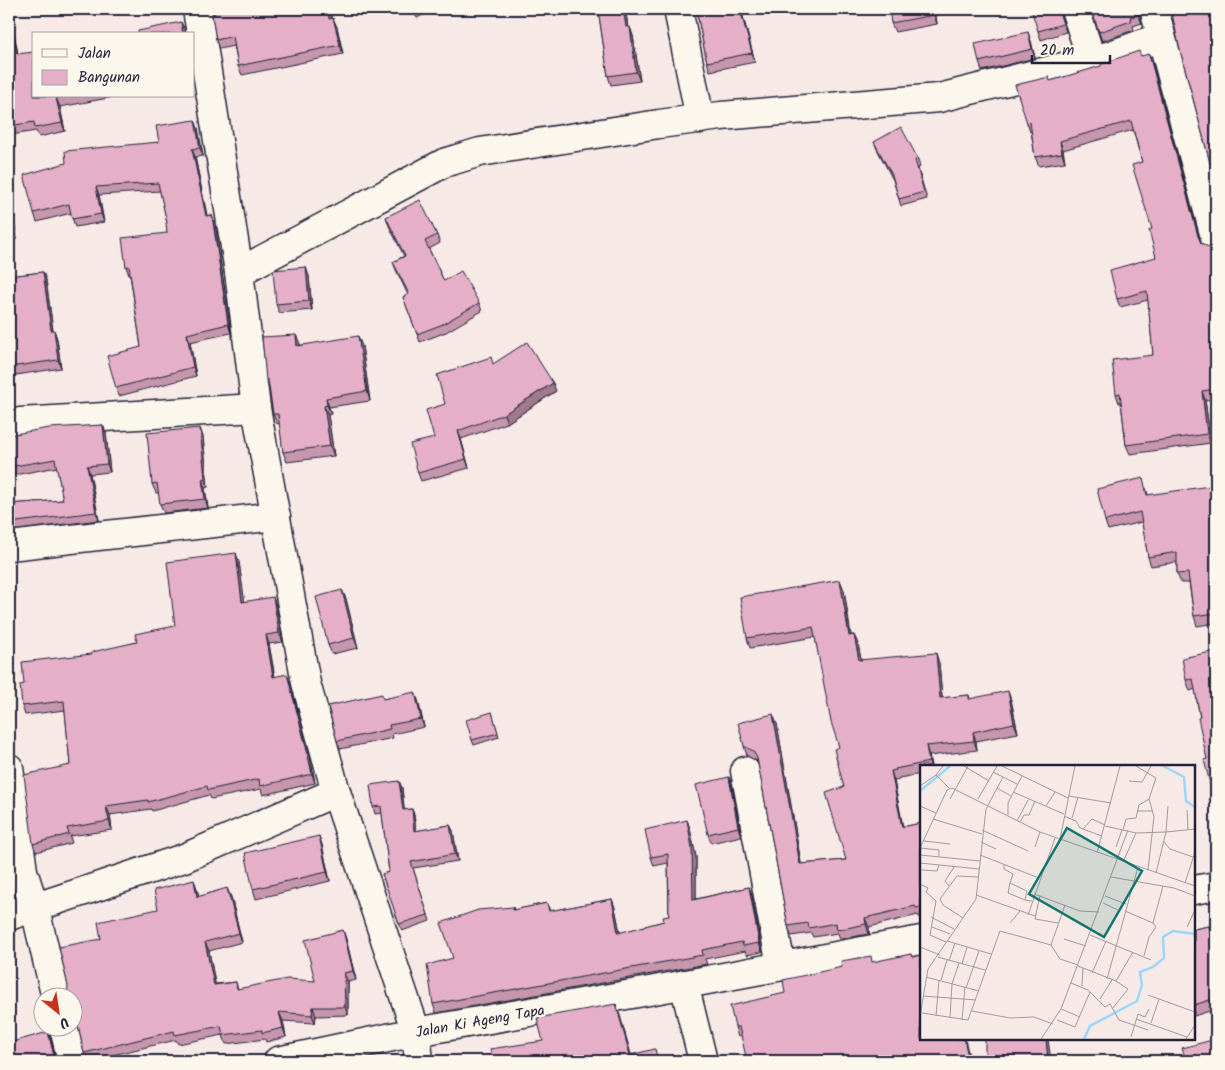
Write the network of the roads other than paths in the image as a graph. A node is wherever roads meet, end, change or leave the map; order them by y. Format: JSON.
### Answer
{"nodes":[{"id":1,"x":196,"y":9,"type":"edge"},
{"id":2,"x":678,"y":9,"type":"edge"},
{"id":3,"x":1075,"y":9,"type":"edge"},
{"id":4,"x":1154,"y":9,"type":"edge"},
{"id":5,"x":1162,"y":37,"type":"junction"},
{"id":6,"x":1092,"y":61,"type":"junction"},
{"id":7,"x":700,"y":119,"type":"junction"},
{"id":8,"x":1216,"y":241,"type":"edge"},
{"id":9,"x":239,"y":272,"type":"junction"},
{"id":10,"x":256,"y":408,"type":"junction"},
{"id":11,"x":20,"y":422,"type":"dead end"},
{"id":12,"x":276,"y":516,"type":"junction"},
{"id":13,"x":9,"y":546,"type":"edge"},
{"id":14,"x":9,"y":768,"type":"edge"},
{"id":15,"x":745,"y":771,"type":"dead end"},
{"id":16,"x":334,"y":782,"type":"junction"},
{"id":17,"x":1216,"y":886,"type":"edge"},
{"id":18,"x":29,"y":890,"type":"junction"},
{"id":19,"x":1195,"y":890,"type":"edge"},
{"id":20,"x":9,"y":916,"type":"edge"},
{"id":21,"x":920,"y":940,"type":"edge"},
{"id":22,"x":781,"y":966,"type":"junction"},
{"id":23,"x":54,"y":988,"type":"edge"},
{"id":24,"x":666,"y":988,"type":"junction"},
{"id":25,"x":416,"y":1032,"type":"junction"},
{"id":26,"x":66,"y":1038,"type":"edge"},
{"id":27,"x":290,"y":1060,"type":"edge"},
{"id":28,"x":72,"y":1061,"type":"edge"},
{"id":29,"x":419,"y":1061,"type":"edge"},
{"id":30,"x":703,"y":1061,"type":"edge"}],
"edges":[{"from":1,"to":9,"type":"street"},
{"from":2,"to":7,"type":"street"},
{"from":3,"to":6,"type":"street"},
{"from":4,"to":5,"type":"street"},
{"from":5,"to":6,"type":"street"},
{"from":5,"to":8,"type":"street"},
{"from":6,"to":7,"type":"street"},
{"from":7,"to":9,"type":"street"},
{"from":9,"to":10,"type":"street"},
{"from":10,"to":11,"type":"street"},
{"from":10,"to":12,"type":"street"},
{"from":12,"to":13,"type":"street"},
{"from":12,"to":16,"type":"street"},
{"from":14,"to":18,"type":"street"},
{"from":15,"to":22,"type":"street"},
{"from":16,"to":18,"type":"street"},
{"from":16,"to":25,"type":"street"},
{"from":17,"to":19,"type":"street"},
{"from":18,"to":20,"type":"street"},
{"from":18,"to":23,"type":"street"},
{"from":21,"to":22,"type":"street","name":"Jalan Ki Ageng Tapa"},
{"from":22,"to":24,"type":"street","name":"Jalan Ki Ageng Tapa"},
{"from":24,"to":25,"type":"street","name":"Jalan Ki Ageng Tapa"},
{"from":24,"to":30,"type":"street"},
{"from":25,"to":27,"type":"street","name":"Jalan Ki Ageng Tapa"},
{"from":25,"to":29,"type":"street"},
{"from":26,"to":28,"type":"street"}]}
